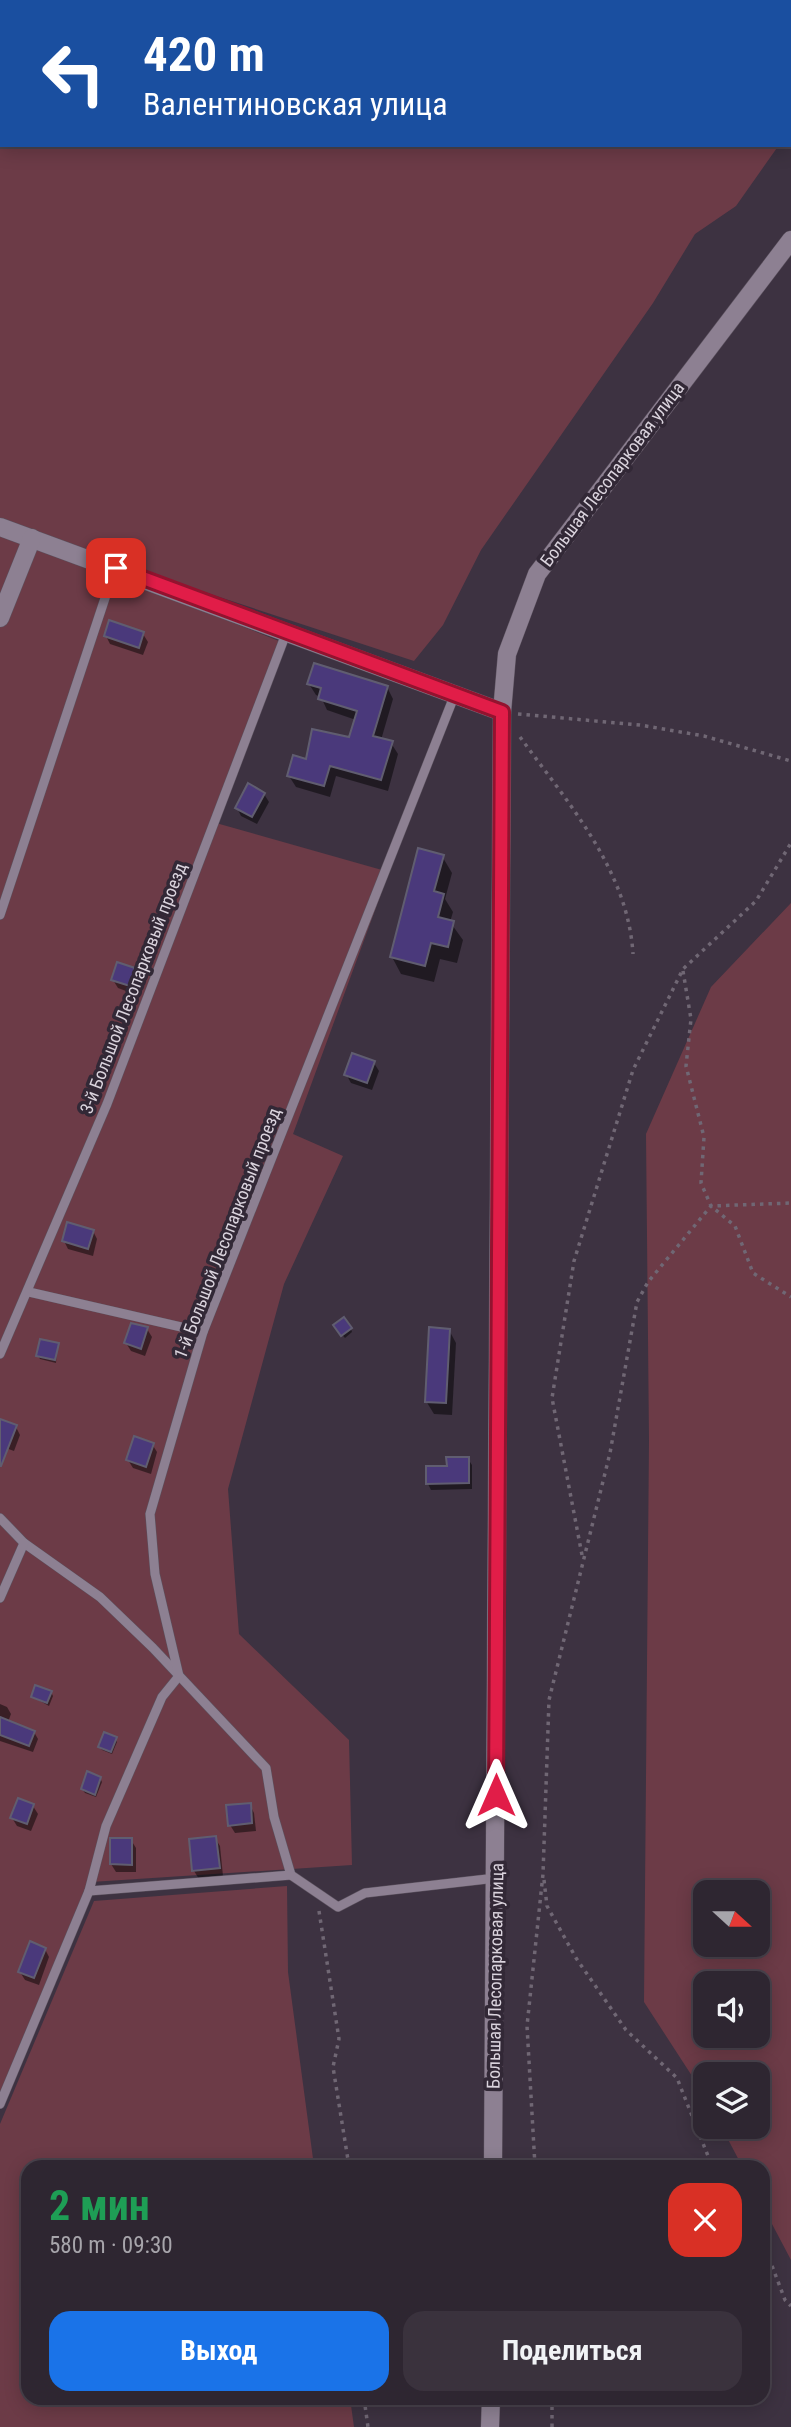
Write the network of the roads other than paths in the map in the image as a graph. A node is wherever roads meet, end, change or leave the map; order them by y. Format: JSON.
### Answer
{"nodes":[{"id":1,"x":791,"y":240,"type":"edge"},
{"id":2,"x":0,"y":527,"type":"edge"},
{"id":3,"x":32,"y":538,"type":"junction"},
{"id":4,"x":116,"y":568,"type":"junction"},
{"id":5,"x":0,"y":618,"type":"edge"},
{"id":6,"x":287,"y":631,"type":"junction"},
{"id":7,"x":454,"y":694,"type":"junction"},
{"id":8,"x":502,"y":712,"type":"junction"},
{"id":9,"x":0,"y":915,"type":"edge"},
{"id":10,"x":29,"y":1292,"type":"junction"},
{"id":11,"x":203,"y":1332,"type":"junction"},
{"id":12,"x":0,"y":1354,"type":"edge"},
{"id":13,"x":0,"y":1518,"type":"edge"},
{"id":14,"x":24,"y":1543,"type":"junction"},
{"id":15,"x":0,"y":1598,"type":"edge"},
{"id":16,"x":179,"y":1676,"type":"junction"},
{"id":17,"x":292,"y":1875,"type":"junction"},
{"id":18,"x":496,"y":1878,"type":"junction"},
{"id":19,"x":89,"y":1891,"type":"junction"},
{"id":20,"x":0,"y":2104,"type":"edge"},
{"id":21,"x":493,"y":2160,"type":"edge"},
{"id":22,"x":491,"y":2405,"type":"edge"},
{"id":23,"x":490,"y":2427,"type":"edge"}],
"edges":[{"from":1,"to":8,"type":"main road","name":"Большая Лесопарковая улица"},
{"from":2,"to":3,"type":"main road"},
{"from":3,"to":4,"type":"main road"},
{"from":3,"to":5,"type":"main road"},
{"from":4,"to":6,"type":"main road"},
{"from":4,"to":9,"type":"lane"},
{"from":6,"to":7,"type":"main road"},
{"from":6,"to":10,"type":"lane","name":"3-й Большой Лесопарковый проезд"},
{"from":7,"to":8,"type":"main road"},
{"from":7,"to":11,"type":"lane","name":"1-й Большой Лесопарковый проезд"},
{"from":8,"to":18,"type":"main road","name":"Большая Лесопарковая улица"},
{"from":10,"to":11,"type":"lane"},
{"from":10,"to":12,"type":"lane","name":"3-й Большой Лесопарковый проезд"},
{"from":11,"to":16,"type":"lane","name":"1-й Большой Лесопарковый проезд"},
{"from":13,"to":14,"type":"lane"},
{"from":14,"to":15,"type":"lane"},
{"from":14,"to":16,"type":"lane"},
{"from":16,"to":17,"type":"lane"},
{"from":16,"to":19,"type":"lane"},
{"from":17,"to":18,"type":"lane"},
{"from":17,"to":19,"type":"lane"},
{"from":18,"to":21,"type":"main road","name":"Большая Лесопарковая улица"},
{"from":19,"to":20,"type":"lane"},
{"from":22,"to":23,"type":"main road"}]}
